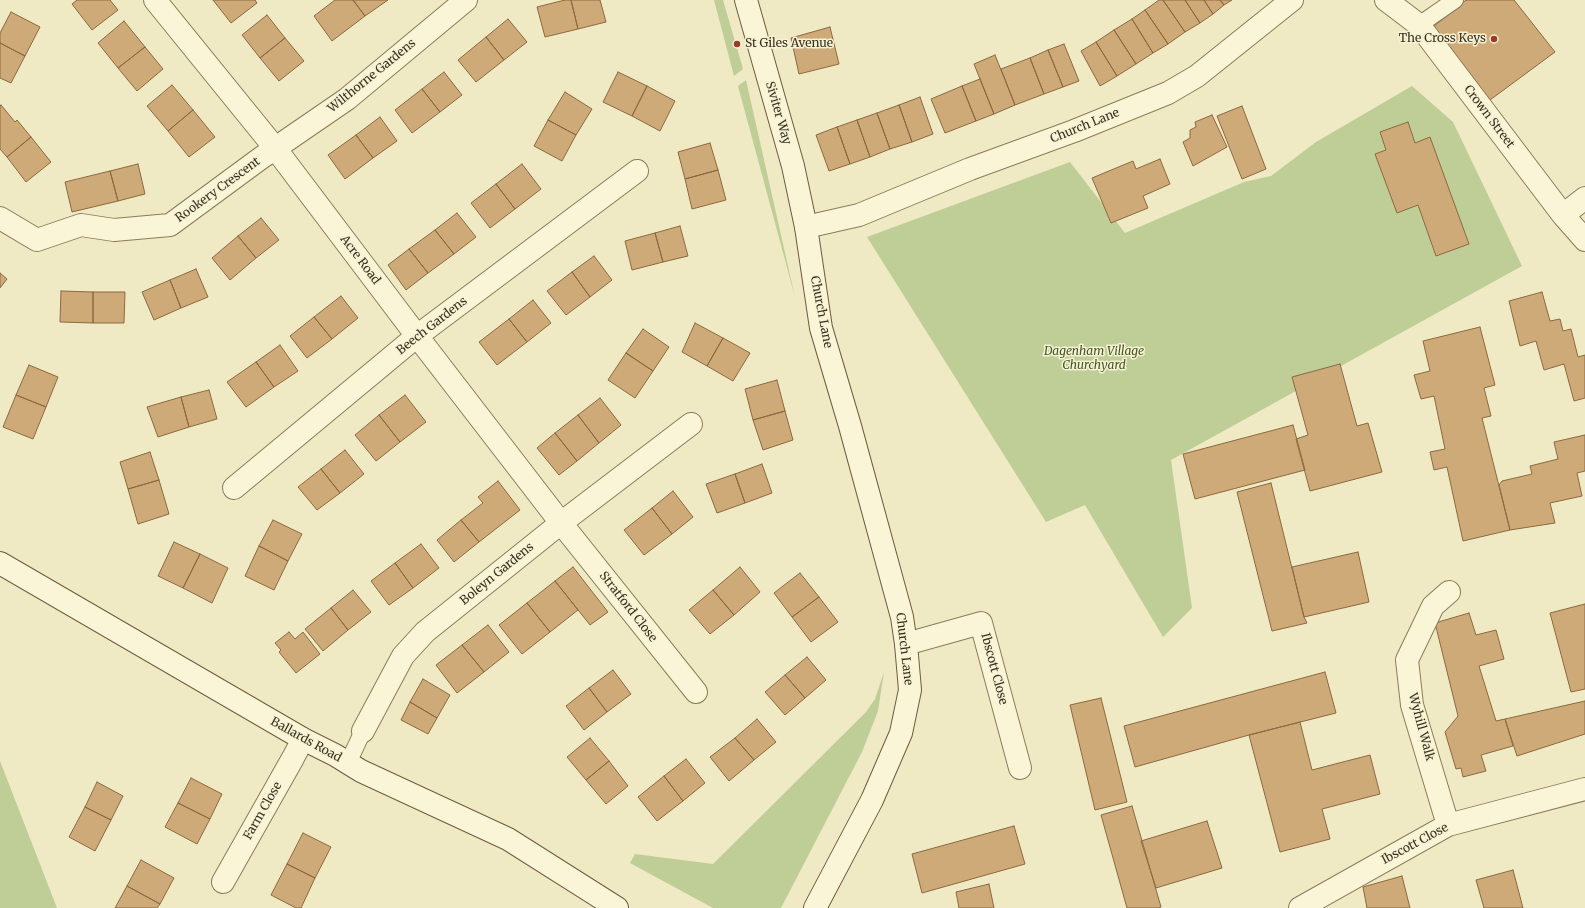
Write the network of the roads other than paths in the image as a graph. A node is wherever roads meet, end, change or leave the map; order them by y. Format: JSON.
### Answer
{"nodes":[{"id":1,"x":155,"y":0,"type":"edge"},
{"id":2,"x":466,"y":0,"type":"edge"},
{"id":3,"x":746,"y":0,"type":"edge"},
{"id":4,"x":1292,"y":0,"type":"edge"},
{"id":5,"x":1386,"y":0,"type":"edge"},
{"id":6,"x":1455,"y":0,"type":"edge"},
{"id":7,"x":1419,"y":25,"type":"junction"},
{"id":8,"x":275,"y":148,"type":"junction"},
{"id":9,"x":637,"y":171,"type":"dead end"},
{"id":10,"x":1585,"y":198,"type":"edge"},
{"id":11,"x":1563,"y":215,"type":"junction"},
{"id":12,"x":0,"y":218,"type":"edge"},
{"id":13,"x":806,"y":227,"type":"junction"},
{"id":14,"x":1585,"y":240,"type":"edge"},
{"id":15,"x":417,"y":336,"type":"junction"},
{"id":16,"x":691,"y":424,"type":"dead end"},
{"id":17,"x":234,"y":488,"type":"dead end"},
{"id":18,"x":561,"y":523,"type":"junction"},
{"id":19,"x":0,"y":563,"type":"edge"},
{"id":20,"x":1448,"y":592,"type":"dead end"},
{"id":21,"x":906,"y":644,"type":"junction"},
{"id":22,"x":696,"y":692,"type":"dead end"},
{"id":23,"x":363,"y":731,"type":"joint"},
{"id":24,"x":303,"y":739,"type":"junction"},
{"id":25,"x":348,"y":763,"type":"junction"},
{"id":26,"x":1020,"y":768,"type":"dead end"},
{"id":27,"x":1585,"y":789,"type":"edge"},
{"id":28,"x":1448,"y":825,"type":"junction"},
{"id":29,"x":223,"y":882,"type":"dead end"},
{"id":30,"x":617,"y":908,"type":"edge"},
{"id":31,"x":815,"y":908,"type":"edge"},
{"id":32,"x":1300,"y":908,"type":"edge"}],
"edges":[{"from":1,"to":8,"type":"street","name":"Acre Road"},
{"from":2,"to":8,"type":"street","name":"Wilthorne Gardens"},
{"from":3,"to":13,"type":"street","name":"Siviter Way"},
{"from":4,"to":13,"type":"street","name":"Church Lane"},
{"from":5,"to":7,"type":"street","name":"Crown Street"},
{"from":6,"to":7,"type":"lane"},
{"from":7,"to":11,"type":"street","name":"Crown Street"},
{"from":8,"to":12,"type":"street","name":"Rookery Crescent"},
{"from":8,"to":15,"type":"street","name":"Acre Road"},
{"from":9,"to":15,"type":"street","name":"Beech Gardens"},
{"from":10,"to":11,"type":"street"},
{"from":11,"to":14,"type":"street","name":"Crown Street"},
{"from":13,"to":21,"type":"street","name":"Church Lane"},
{"from":15,"to":17,"type":"street","name":"Beech Gardens"},
{"from":15,"to":18,"type":"street","name":"Acre Road"},
{"from":16,"to":18,"type":"street","name":"Boleyn Gardens"},
{"from":18,"to":22,"type":"street","name":"Stratford Close"},
{"from":18,"to":23,"type":"street","name":"Boleyn Gardens"},
{"from":19,"to":24,"type":"street","name":"Ballards Road"},
{"from":20,"to":28,"type":"street","name":"Wyhill Walk"},
{"from":21,"to":26,"type":"street","name":"Ibscott Close"},
{"from":21,"to":31,"type":"street","name":"Church Lane"},
{"from":23,"to":25,"type":"lane","name":"Boleyn Gardens"},
{"from":24,"to":25,"type":"street","name":"Ballards Road"},
{"from":24,"to":29,"type":"street","name":"Farm Close"},
{"from":25,"to":30,"type":"street","name":"Ballards Road"},
{"from":27,"to":28,"type":"street","name":"Ibscott Close"},
{"from":28,"to":32,"type":"street","name":"Ibscott Close"}]}
